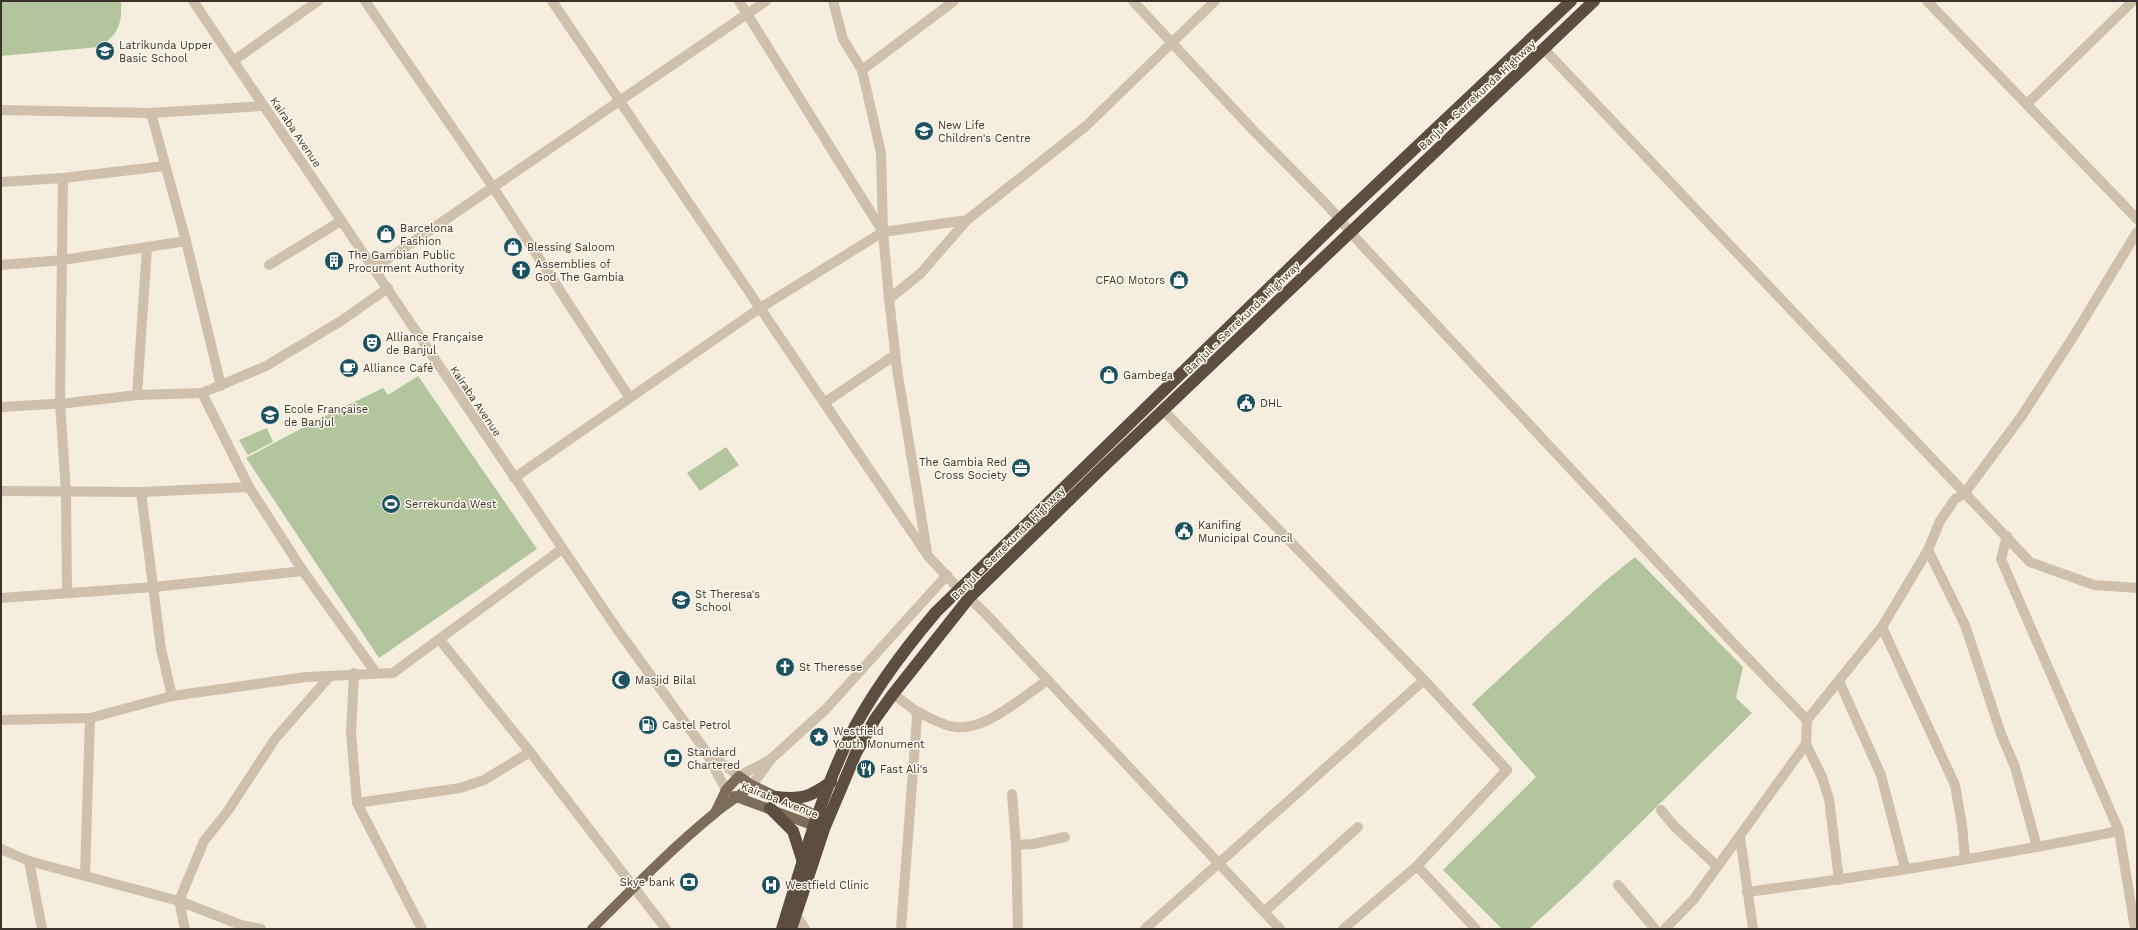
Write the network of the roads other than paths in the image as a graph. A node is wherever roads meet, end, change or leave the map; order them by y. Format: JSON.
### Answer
{"nodes":[{"id":1,"x":194,"y":1,"type":"edge"},
{"id":2,"x":318,"y":1,"type":"edge"},
{"id":3,"x":365,"y":1,"type":"edge"},
{"id":4,"x":552,"y":1,"type":"edge"},
{"id":5,"x":739,"y":1,"type":"edge"},
{"id":6,"x":766,"y":1,"type":"edge"},
{"id":7,"x":833,"y":1,"type":"edge"},
{"id":8,"x":954,"y":1,"type":"edge"},
{"id":9,"x":1133,"y":1,"type":"edge"},
{"id":10,"x":1214,"y":1,"type":"edge"},
{"id":11,"x":1571,"y":1,"type":"edge"},
{"id":12,"x":1594,"y":1,"type":"edge"},
{"id":13,"x":1927,"y":1,"type":"edge"},
{"id":14,"x":2133,"y":1,"type":"edge"},
{"id":15,"x":748,"y":13,"type":"junction"},
{"id":16,"x":1172,"y":42,"type":"junction"},
{"id":17,"x":1544,"y":49,"type":"junction"},
{"id":18,"x":233,"y":61,"type":"junction"},
{"id":19,"x":862,"y":70,"type":"junction"},
{"id":20,"x":620,"y":102,"type":"junction"},
{"id":21,"x":2027,"y":104,"type":"junction"},
{"id":22,"x":263,"y":106,"type":"junction"},
{"id":23,"x":1,"y":110,"type":"edge"},
{"id":24,"x":151,"y":113,"type":"junction"},
{"id":25,"x":165,"y":166,"type":"junction"},
{"id":26,"x":63,"y":178,"type":"junction"},
{"id":27,"x":1,"y":182,"type":"edge"},
{"id":28,"x":493,"y":187,"type":"junction"},
{"id":29,"x":1340,"y":219,"type":"junction"},
{"id":30,"x":2137,"y":219,"type":"edge"},
{"id":31,"x":967,"y":220,"type":"junction"},
{"id":32,"x":341,"y":221,"type":"junction"},
{"id":33,"x":1351,"y":231,"type":"junction"},
{"id":34,"x":883,"y":232,"type":"junction"},
{"id":35,"x":2137,"y":232,"type":"edge"},
{"id":36,"x":186,"y":241,"type":"junction"},
{"id":37,"x":147,"y":248,"type":"junction"},
{"id":38,"x":63,"y":260,"type":"junction"},
{"id":39,"x":269,"y":265,"type":"dead end"},
{"id":40,"x":1,"y":266,"type":"edge"},
{"id":41,"x":373,"y":269,"type":"junction"},
{"id":42,"x":388,"y":288,"type":"junction"},
{"id":43,"x":889,"y":300,"type":"junction"},
{"id":44,"x":760,"y":308,"type":"junction"},
{"id":45,"x":895,"y":355,"type":"junction"},
{"id":46,"x":221,"y":386,"type":"junction"},
{"id":47,"x":202,"y":393,"type":"junction"},
{"id":48,"x":137,"y":395,"type":"junction"},
{"id":49,"x":629,"y":397,"type":"junction"},
{"id":50,"x":60,"y":403,"type":"junction"},
{"id":51,"x":824,"y":403,"type":"junction"},
{"id":52,"x":1,"y":407,"type":"edge"},
{"id":53,"x":1164,"y":411,"type":"junction"},
{"id":54,"x":514,"y":478,"type":"junction"},
{"id":55,"x":249,"y":487,"type":"junction"},
{"id":56,"x":1,"y":491,"type":"edge"},
{"id":57,"x":66,"y":492,"type":"junction"},
{"id":58,"x":141,"y":492,"type":"junction"},
{"id":59,"x":1964,"y":494,"type":"junction"},
{"id":60,"x":2007,"y":536,"type":"junction"},
{"id":61,"x":562,"y":548,"type":"junction"},
{"id":62,"x":1928,"y":550,"type":"junction"},
{"id":63,"x":928,"y":556,"type":"junction"},
{"id":64,"x":303,"y":571,"type":"junction"},
{"id":65,"x":947,"y":575,"type":"junction"},
{"id":66,"x":154,"y":587,"type":"junction"},
{"id":67,"x":958,"y":588,"type":"junction"},
{"id":68,"x":2137,"y":588,"type":"edge"},
{"id":69,"x":67,"y":592,"type":"junction"},
{"id":70,"x":1,"y":598,"type":"edge"},
{"id":71,"x":969,"y":598,"type":"junction"},
{"id":72,"x":1882,"y":627,"type":"junction"},
{"id":73,"x":440,"y":640,"type":"junction"},
{"id":74,"x":354,"y":673,"type":"junction"},
{"id":75,"x":376,"y":673,"type":"junction"},
{"id":76,"x":329,"y":676,"type":"junction"},
{"id":77,"x":1048,"y":680,"type":"junction"},
{"id":78,"x":1424,"y":680,"type":"junction"},
{"id":79,"x":1839,"y":681,"type":"junction"},
{"id":80,"x":893,"y":694,"type":"junction"},
{"id":81,"x":172,"y":696,"type":"junction"},
{"id":82,"x":916,"y":711,"type":"junction"},
{"id":83,"x":90,"y":718,"type":"junction"},
{"id":84,"x":1,"y":720,"type":"edge"},
{"id":85,"x":1807,"y":720,"type":"junction"},
{"id":86,"x":1806,"y":744,"type":"junction"},
{"id":87,"x":705,"y":750,"type":"junction"},
{"id":88,"x":530,"y":752,"type":"junction"},
{"id":89,"x":772,"y":758,"type":"junction"},
{"id":90,"x":739,"y":776,"type":"junction"},
{"id":91,"x":831,"y":782,"type":"junction"},
{"id":92,"x":752,"y":785,"type":"junction"},
{"id":93,"x":726,"y":790,"type":"junction"},
{"id":94,"x":1012,"y":794,"type":"dead end"},
{"id":95,"x":776,"y":797,"type":"junction"},
{"id":96,"x":738,"y":798,"type":"junction"},
{"id":97,"x":357,"y":803,"type":"junction"},
{"id":98,"x":770,"y":808,"type":"junction"},
{"id":99,"x":1661,"y":810,"type":"dead end"},
{"id":100,"x":715,"y":813,"type":"junction"},
{"id":101,"x":821,"y":823,"type":"junction"},
{"id":102,"x":1358,"y":827,"type":"dead end"},
{"id":103,"x":2119,"y":831,"type":"junction"},
{"id":104,"x":1065,"y":837,"type":"dead end"},
{"id":105,"x":1740,"y":837,"type":"junction"},
{"id":106,"x":1016,"y":845,"type":"junction"},
{"id":107,"x":2037,"y":848,"type":"junction"},
{"id":108,"x":1,"y":849,"type":"edge"},
{"id":109,"x":1965,"y":858,"type":"junction"},
{"id":110,"x":29,"y":861,"type":"junction"},
{"id":111,"x":803,"y":862,"type":"junction"},
{"id":112,"x":1219,"y":864,"type":"junction"},
{"id":113,"x":1417,"y":866,"type":"junction"},
{"id":114,"x":1717,"y":866,"type":"junction"},
{"id":115,"x":1905,"y":868,"type":"junction"},
{"id":116,"x":85,"y":876,"type":"junction"},
{"id":117,"x":1839,"y":880,"type":"junction"},
{"id":118,"x":1618,"y":885,"type":"dead end"},
{"id":119,"x":633,"y":888,"type":"junction"},
{"id":120,"x":1747,"y":892,"type":"junction"},
{"id":121,"x":179,"y":901,"type":"junction"},
{"id":122,"x":1264,"y":912,"type":"junction"},
{"id":123,"x":796,"y":915,"type":"junction"},
{"id":124,"x":242,"y":927,"type":"edge"},
{"id":125,"x":806,"y":928,"type":"edge"},
{"id":126,"x":42,"y":929,"type":"edge"},
{"id":127,"x":185,"y":929,"type":"edge"},
{"id":128,"x":261,"y":929,"type":"edge"},
{"id":129,"x":422,"y":929,"type":"edge"},
{"id":130,"x":592,"y":929,"type":"edge"},
{"id":131,"x":666,"y":929,"type":"edge"},
{"id":132,"x":782,"y":929,"type":"edge"},
{"id":133,"x":791,"y":929,"type":"edge"},
{"id":134,"x":901,"y":929,"type":"edge"},
{"id":135,"x":1018,"y":929,"type":"edge"},
{"id":136,"x":1144,"y":929,"type":"edge"},
{"id":137,"x":1280,"y":929,"type":"edge"},
{"id":138,"x":1343,"y":929,"type":"edge"},
{"id":139,"x":1476,"y":929,"type":"edge"},
{"id":140,"x":1655,"y":929,"type":"edge"},
{"id":141,"x":1665,"y":929,"type":"edge"},
{"id":142,"x":1753,"y":929,"type":"edge"},
{"id":143,"x":2135,"y":929,"type":"edge"}],
"edges":[{"from":1,"to":18,"type":"street","name":"Kairaba Avenue"},
{"from":2,"to":18,"type":"street"},
{"from":3,"to":28,"type":"street"},
{"from":4,"to":20,"type":"street"},
{"from":5,"to":15,"type":"street"},
{"from":6,"to":15,"type":"street"},
{"from":7,"to":19,"type":"street"},
{"from":8,"to":19,"type":"street"},
{"from":9,"to":16,"type":"street"},
{"from":10,"to":16,"type":"street"},
{"from":11,"to":29,"type":"highway","name":"Banjul - Serrekunda Highway"},
{"from":12,"to":17,"type":"highway","name":"Banjul - Serrekunda Highway"},
{"from":13,"to":21,"type":"street"},
{"from":14,"to":21,"type":"street"},
{"from":15,"to":20,"type":"street"},
{"from":15,"to":34,"type":"street"},
{"from":16,"to":29,"type":"street"},
{"from":16,"to":31,"type":"street"},
{"from":17,"to":33,"type":"highway","name":"Banjul - Serrekunda Highway"},
{"from":17,"to":59,"type":"street"},
{"from":18,"to":22,"type":"street","name":"Kairaba Avenue"},
{"from":19,"to":34,"type":"street"},
{"from":20,"to":28,"type":"street"},
{"from":20,"to":44,"type":"street"},
{"from":21,"to":30,"type":"street"},
{"from":22,"to":24,"type":"street"},
{"from":22,"to":32,"type":"street","name":"Kairaba Avenue"},
{"from":23,"to":24,"type":"street"},
{"from":24,"to":25,"type":"street"},
{"from":25,"to":26,"type":"street"},
{"from":25,"to":36,"type":"street"},
{"from":26,"to":27,"type":"street"},
{"from":26,"to":38,"type":"street"},
{"from":28,"to":41,"type":"street"},
{"from":28,"to":49,"type":"street"},
{"from":29,"to":33,"type":"street"},
{"from":29,"to":67,"type":"highway","name":"Banjul - Serrekunda Highway"},
{"from":31,"to":34,"type":"street"},
{"from":31,"to":43,"type":"street"},
{"from":32,"to":39,"type":"street"},
{"from":32,"to":41,"type":"street","name":"Kairaba Avenue"},
{"from":33,"to":53,"type":"highway","name":"Banjul - Serrekunda Highway"},
{"from":33,"to":85,"type":"street"},
{"from":34,"to":43,"type":"street"},
{"from":34,"to":44,"type":"street"},
{"from":35,"to":59,"type":"street"},
{"from":36,"to":37,"type":"street"},
{"from":36,"to":46,"type":"street"},
{"from":37,"to":38,"type":"street"},
{"from":37,"to":48,"type":"street"},
{"from":38,"to":40,"type":"street"},
{"from":38,"to":50,"type":"street"},
{"from":41,"to":42,"type":"street","name":"Kairaba Avenue"},
{"from":42,"to":46,"type":"street"},
{"from":42,"to":54,"type":"street","name":"Kairaba Avenue"},
{"from":43,"to":45,"type":"street"},
{"from":44,"to":49,"type":"street"},
{"from":44,"to":51,"type":"street"},
{"from":45,"to":51,"type":"street"},
{"from":45,"to":63,"type":"street"},
{"from":46,"to":47,"type":"street"},
{"from":47,"to":48,"type":"street"},
{"from":47,"to":55,"type":"street"},
{"from":48,"to":50,"type":"street"},
{"from":49,"to":54,"type":"street"},
{"from":50,"to":52,"type":"street"},
{"from":50,"to":57,"type":"street"},
{"from":51,"to":63,"type":"street"},
{"from":53,"to":71,"type":"highway","name":"Banjul - Serrekunda Highway"},
{"from":53,"to":78,"type":"street"},
{"from":54,"to":61,"type":"street","name":"Kairaba Avenue"},
{"from":55,"to":58,"type":"street"},
{"from":55,"to":64,"type":"street"},
{"from":56,"to":57,"type":"street"},
{"from":57,"to":58,"type":"street"},
{"from":57,"to":69,"type":"street"},
{"from":58,"to":66,"type":"street"},
{"from":59,"to":60,"type":"street"},
{"from":59,"to":62,"type":"street"},
{"from":60,"to":68,"type":"street"},
{"from":60,"to":103,"type":"street"},
{"from":61,"to":73,"type":"street"},
{"from":61,"to":87,"type":"street","name":"Kairaba Avenue"},
{"from":62,"to":72,"type":"street"},
{"from":62,"to":107,"type":"street"},
{"from":63,"to":65,"type":"street"},
{"from":64,"to":66,"type":"street"},
{"from":64,"to":75,"type":"street"},
{"from":65,"to":67,"type":"street"},
{"from":65,"to":89,"type":"street"},
{"from":66,"to":69,"type":"street"},
{"from":66,"to":81,"type":"street"},
{"from":67,"to":71,"type":"street"},
{"from":67,"to":91,"type":"highway","name":"Banjul - Serrekunda Highway"},
{"from":69,"to":70,"type":"street"},
{"from":71,"to":77,"type":"street"},
{"from":71,"to":80,"type":"highway","name":"Banjul - Serrekunda Highway"},
{"from":72,"to":79,"type":"street"},
{"from":72,"to":109,"type":"street"},
{"from":73,"to":75,"type":"street"},
{"from":73,"to":88,"type":"street"},
{"from":74,"to":75,"type":"street"},
{"from":74,"to":76,"type":"street"},
{"from":74,"to":97,"type":"street"},
{"from":76,"to":81,"type":"street"},
{"from":76,"to":121,"type":"street"},
{"from":77,"to":82,"type":"street"},
{"from":77,"to":112,"type":"street"},
{"from":78,"to":112,"type":"street"},
{"from":78,"to":113,"type":"street"},
{"from":79,"to":85,"type":"street"},
{"from":79,"to":115,"type":"street"},
{"from":80,"to":82,"type":"street"},
{"from":80,"to":101,"type":"highway","name":"Banjul - Serrekunda Highway"},
{"from":81,"to":83,"type":"street"},
{"from":82,"to":134,"type":"street"},
{"from":83,"to":84,"type":"street"},
{"from":83,"to":116,"type":"street"},
{"from":85,"to":86,"type":"street"},
{"from":86,"to":105,"type":"street"},
{"from":86,"to":117,"type":"street"},
{"from":87,"to":90,"type":"street","name":"Kairaba Avenue"},
{"from":87,"to":93,"type":"street","name":"Kairaba Avenue"},
{"from":88,"to":97,"type":"street"},
{"from":88,"to":119,"type":"street"},
{"from":89,"to":90,"type":"street"},
{"from":89,"to":92,"type":"street"},
{"from":90,"to":92,"type":"main road","name":"Kairaba Avenue"},
{"from":90,"to":93,"type":"main road"},
{"from":91,"to":95,"type":"highway"},
{"from":91,"to":101,"type":"highway","name":"Banjul - Serrekunda Highway"},
{"from":92,"to":95,"type":"main road","name":"Kairaba Avenue"},
{"from":92,"to":96,"type":"main road"},
{"from":93,"to":96,"type":"main road","name":"Kairaba Avenue"},
{"from":93,"to":100,"type":"main road"},
{"from":94,"to":106,"type":"street"},
{"from":95,"to":101,"type":"main road","name":"Kairaba Avenue"},
{"from":96,"to":98,"type":"main road","name":"Kairaba Avenue"},
{"from":96,"to":100,"type":"main road"},
{"from":97,"to":129,"type":"street"},
{"from":98,"to":101,"type":"main road","name":"Kairaba Avenue"},
{"from":98,"to":111,"type":"highway"},
{"from":99,"to":114,"type":"street"},
{"from":100,"to":119,"type":"main road"},
{"from":101,"to":111,"type":"highway"},
{"from":101,"to":123,"type":"highway"},
{"from":102,"to":122,"type":"street"},
{"from":103,"to":107,"type":"street"},
{"from":103,"to":143,"type":"street"},
{"from":104,"to":106,"type":"street"},
{"from":105,"to":114,"type":"street"},
{"from":105,"to":120,"type":"street"},
{"from":106,"to":135,"type":"street"},
{"from":107,"to":109,"type":"street"},
{"from":108,"to":110,"type":"street"},
{"from":109,"to":115,"type":"street"},
{"from":110,"to":116,"type":"street"},
{"from":110,"to":126,"type":"street"},
{"from":111,"to":132,"type":"highway"},
{"from":112,"to":122,"type":"street"},
{"from":112,"to":136,"type":"street"},
{"from":113,"to":138,"type":"street"},
{"from":113,"to":139,"type":"street"},
{"from":114,"to":141,"type":"street"},
{"from":115,"to":117,"type":"street"},
{"from":116,"to":121,"type":"street"},
{"from":117,"to":120,"type":"street"},
{"from":118,"to":140,"type":"street"},
{"from":119,"to":130,"type":"main road"},
{"from":119,"to":131,"type":"street"},
{"from":120,"to":142,"type":"street"},
{"from":121,"to":124,"type":"street"},
{"from":121,"to":127,"type":"street"},
{"from":122,"to":137,"type":"street"},
{"from":123,"to":125,"type":"street"},
{"from":123,"to":133,"type":"highway"},
{"from":124,"to":128,"type":"street"}]}
